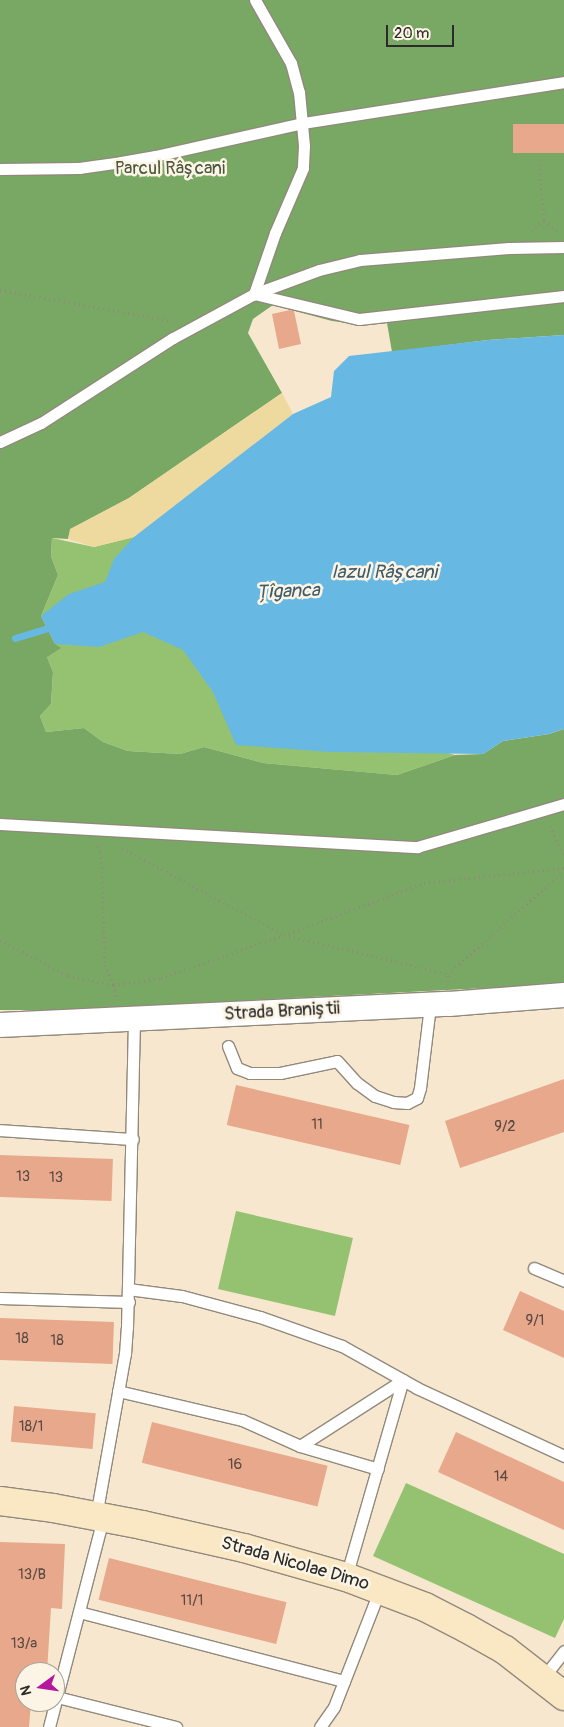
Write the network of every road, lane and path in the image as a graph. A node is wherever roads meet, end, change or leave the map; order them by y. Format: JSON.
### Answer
{"nodes":[{"id":1,"x":255,"y":0,"type":"edge"},
{"id":2,"x":564,"y":82,"type":"edge"},
{"id":3,"x":303,"y":123,"type":"junction"},
{"id":4,"x":539,"y":164,"type":"dead end"},
{"id":5,"x":0,"y":169,"type":"edge"},
{"id":6,"x":544,"y":221,"type":"dead end"},
{"id":7,"x":564,"y":247,"type":"edge"},
{"id":8,"x":0,"y":290,"type":"edge"},
{"id":9,"x":254,"y":294,"type":"junction"},
{"id":10,"x":564,"y":296,"type":"edge"},
{"id":11,"x":197,"y":325,"type":"junction"},
{"id":12,"x":0,"y":442,"type":"edge"},
{"id":13,"x":564,"y":804,"type":"edge"},
{"id":14,"x":543,"y":810,"type":"junction"},
{"id":15,"x":0,"y":824,"type":"edge"},
{"id":16,"x":86,"y":829,"type":"junction"},
{"id":17,"x":121,"y":848,"type":"dead end"},
{"id":18,"x":564,"y":857,"type":"edge"},
{"id":19,"x":564,"y":870,"type":"edge"},
{"id":20,"x":284,"y":935,"type":"junction"},
{"id":21,"x":0,"y":940,"type":"edge"},
{"id":22,"x":448,"y":974,"type":"junction"},
{"id":23,"x":114,"y":985,"type":"junction"},
{"id":24,"x":564,"y":995,"type":"edge"},
{"id":25,"x":440,"y":1005,"type":"junction"},
{"id":26,"x":127,"y":1020,"type":"junction"},
{"id":27,"x":0,"y":1024,"type":"edge"},
{"id":28,"x":228,"y":1046,"type":"dead end"},
{"id":29,"x":0,"y":1130,"type":"edge"},
{"id":30,"x":133,"y":1139,"type":"junction"},
{"id":31,"x":534,"y":1268,"type":"dead end"},
{"id":32,"x":564,"y":1281,"type":"edge"},
{"id":33,"x":128,"y":1289,"type":"junction"},
{"id":34,"x":0,"y":1298,"type":"edge"},
{"id":35,"x":128,"y":1302,"type":"junction"},
{"id":36,"x":403,"y":1380,"type":"junction"},
{"id":37,"x":118,"y":1391,"type":"junction"},
{"id":38,"x":300,"y":1446,"type":"junction"},
{"id":39,"x":564,"y":1456,"type":"edge"},
{"id":40,"x":378,"y":1468,"type":"junction"},
{"id":41,"x":0,"y":1501,"type":"edge"},
{"id":42,"x":100,"y":1517,"type":"junction"},
{"id":43,"x":346,"y":1577,"type":"junction"},
{"id":44,"x":380,"y":1589,"type":"junction"},
{"id":45,"x":79,"y":1612,"type":"junction"},
{"id":46,"x":564,"y":1651,"type":"edge"},
{"id":47,"x":65,"y":1666,"type":"edge"},
{"id":48,"x":543,"y":1678,"type":"junction"},
{"id":49,"x":344,"y":1681,"type":"junction"},
{"id":50,"x":564,"y":1696,"type":"edge"},
{"id":51,"x":65,"y":1699,"type":"edge"},
{"id":52,"x":54,"y":1712,"type":"edge"},
{"id":53,"x":50,"y":1727,"type":"edge"},
{"id":54,"x":176,"y":1727,"type":"edge"},
{"id":55,"x":320,"y":1727,"type":"edge"}],
"edges":[{"from":1,"to":3,"type":"lane"},
{"from":2,"to":3,"type":"lane"},
{"from":3,"to":5,"type":"lane"},
{"from":3,"to":9,"type":"lane"},
{"from":4,"to":6,"type":"path"},
{"from":7,"to":9,"type":"lane"},
{"from":8,"to":11,"type":"path"},
{"from":9,"to":10,"type":"lane"},
{"from":9,"to":11,"type":"lane"},
{"from":11,"to":12,"type":"lane"},
{"from":13,"to":14,"type":"lane"},
{"from":14,"to":16,"type":"lane"},
{"from":14,"to":18,"type":"path"},
{"from":15,"to":16,"type":"lane"},
{"from":16,"to":23,"type":"path"},
{"from":17,"to":20,"type":"path"},
{"from":19,"to":20,"type":"path"},
{"from":19,"to":22,"type":"path"},
{"from":20,"to":22,"type":"path"},
{"from":20,"to":23,"type":"path"},
{"from":21,"to":23,"type":"path"},
{"from":22,"to":25,"type":"path"},
{"from":23,"to":26,"type":"path"},
{"from":24,"to":25,"type":"street","name":"Strada Braniștii"},
{"from":25,"to":26,"type":"street","name":"Strada Braniștii"},
{"from":25,"to":28,"type":"lane"},
{"from":26,"to":27,"type":"street","name":"Strada Braniștii"},
{"from":26,"to":30,"type":"lane"},
{"from":29,"to":30,"type":"lane"},
{"from":30,"to":33,"type":"lane"},
{"from":31,"to":32,"type":"lane"},
{"from":33,"to":35,"type":"lane"},
{"from":33,"to":36,"type":"lane"},
{"from":34,"to":35,"type":"lane"},
{"from":35,"to":37,"type":"lane"},
{"from":36,"to":38,"type":"lane"},
{"from":36,"to":39,"type":"lane"},
{"from":36,"to":40,"type":"lane"},
{"from":37,"to":38,"type":"lane"},
{"from":37,"to":42,"type":"lane"},
{"from":38,"to":40,"type":"lane"},
{"from":40,"to":43,"type":"lane"},
{"from":41,"to":42,"type":"main road","name":"Strada Nicolae Dimo"},
{"from":42,"to":43,"type":"main road","name":"Strada Nicolae Dimo"},
{"from":42,"to":45,"type":"lane"},
{"from":43,"to":44,"type":"main road","name":"Strada Nicolae Dimo"},
{"from":44,"to":48,"type":"main road","name":"Strada Nicolae Dimo"},
{"from":44,"to":49,"type":"lane"},
{"from":45,"to":47,"type":"lane"},
{"from":45,"to":49,"type":"lane"},
{"from":46,"to":48,"type":"lane"},
{"from":48,"to":50,"type":"main road","name":"Strada Nicolae Dimo"},
{"from":49,"to":55,"type":"lane"},
{"from":51,"to":54,"type":"lane"},
{"from":52,"to":53,"type":"lane"}]}
